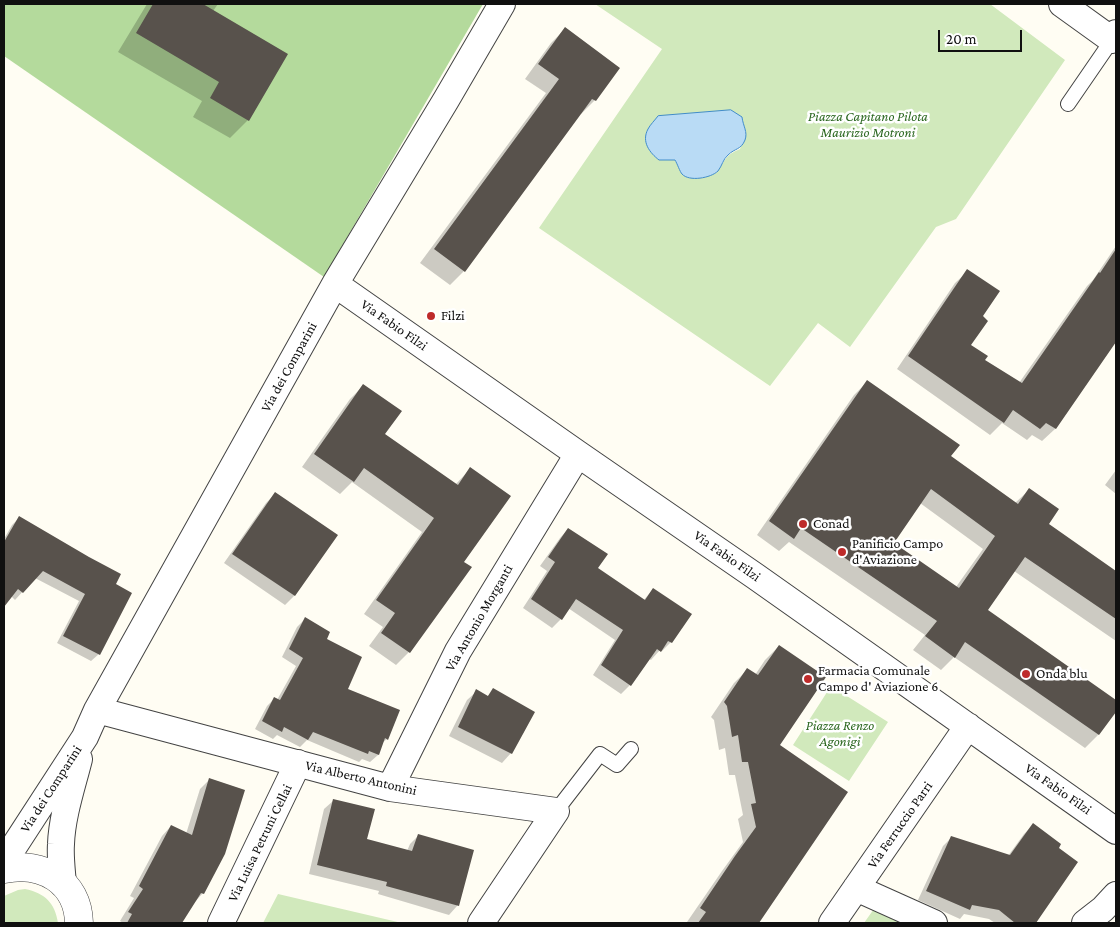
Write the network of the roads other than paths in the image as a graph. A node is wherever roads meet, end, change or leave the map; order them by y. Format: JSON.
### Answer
{"nodes":[{"id":1,"x":502,"y":4,"type":"edge"},
{"id":2,"x":1062,"y":4,"type":"edge"},
{"id":3,"x":1114,"y":37,"type":"edge"},
{"id":4,"x":1068,"y":104,"type":"dead end"},
{"id":5,"x":335,"y":284,"type":"junction"},
{"id":6,"x":578,"y":454,"type":"junction"},
{"id":7,"x":97,"y":710,"type":"junction"},
{"id":8,"x":968,"y":726,"type":"junction"},
{"id":9,"x":85,"y":737,"type":"junction"},
{"id":10,"x":631,"y":749,"type":"dead end"},
{"id":11,"x":298,"y":763,"type":"junction"},
{"id":12,"x":390,"y":788,"type":"junction"},
{"id":13,"x":556,"y":811,"type":"junction"},
{"id":14,"x":1116,"y":831,"type":"edge"},
{"id":15,"x":4,"y":869,"type":"edge"},
{"id":16,"x":63,"y":884,"type":"junction"},
{"id":17,"x":856,"y":888,"type":"junction"},
{"id":18,"x":1116,"y":894,"type":"edge"},
{"id":19,"x":79,"y":923,"type":"edge"},
{"id":20,"x":221,"y":923,"type":"edge"},
{"id":21,"x":481,"y":923,"type":"edge"},
{"id":22,"x":832,"y":923,"type":"edge"},
{"id":23,"x":934,"y":923,"type":"edge"},
{"id":24,"x":1085,"y":923,"type":"edge"}],
"edges":[{"from":1,"to":5,"type":"street","name":"Via dei Comparini"},
{"from":2,"to":3,"type":"street"},
{"from":3,"to":4,"type":"lane"},
{"from":5,"to":6,"type":"street","name":"Via Fabio Filzi"},
{"from":5,"to":7,"type":"street","name":"Via dei Comparini"},
{"from":6,"to":8,"type":"street","name":"Via Fabio Filzi"},
{"from":6,"to":12,"type":"street","name":"Via Antonio Morganti"},
{"from":7,"to":9,"type":"street","name":"Via dei Comparini"},
{"from":7,"to":11,"type":"street","name":"Via Alberto Antonini"},
{"from":8,"to":14,"type":"street","name":"Via Fabio Filzi"},
{"from":8,"to":17,"type":"street","name":"Via Ferruccio Parri"},
{"from":9,"to":15,"type":"street","name":"Via dei Comparini"},
{"from":9,"to":16,"type":"street","name":"Via dei Comparini"},
{"from":10,"to":13,"type":"lane"},
{"from":11,"to":12,"type":"street","name":"Via Alberto Antonini"},
{"from":11,"to":20,"type":"street","name":"Via Luisa Petruni Cellai"},
{"from":12,"to":13,"type":"street","name":"Via Alberto Antonini"},
{"from":13,"to":21,"type":"street"},
{"from":15,"to":16,"type":"street"},
{"from":16,"to":19,"type":"street"},
{"from":17,"to":22,"type":"street","name":"Via Ferruccio Parri"},
{"from":17,"to":23,"type":"street"},
{"from":18,"to":24,"type":"street"}]}
